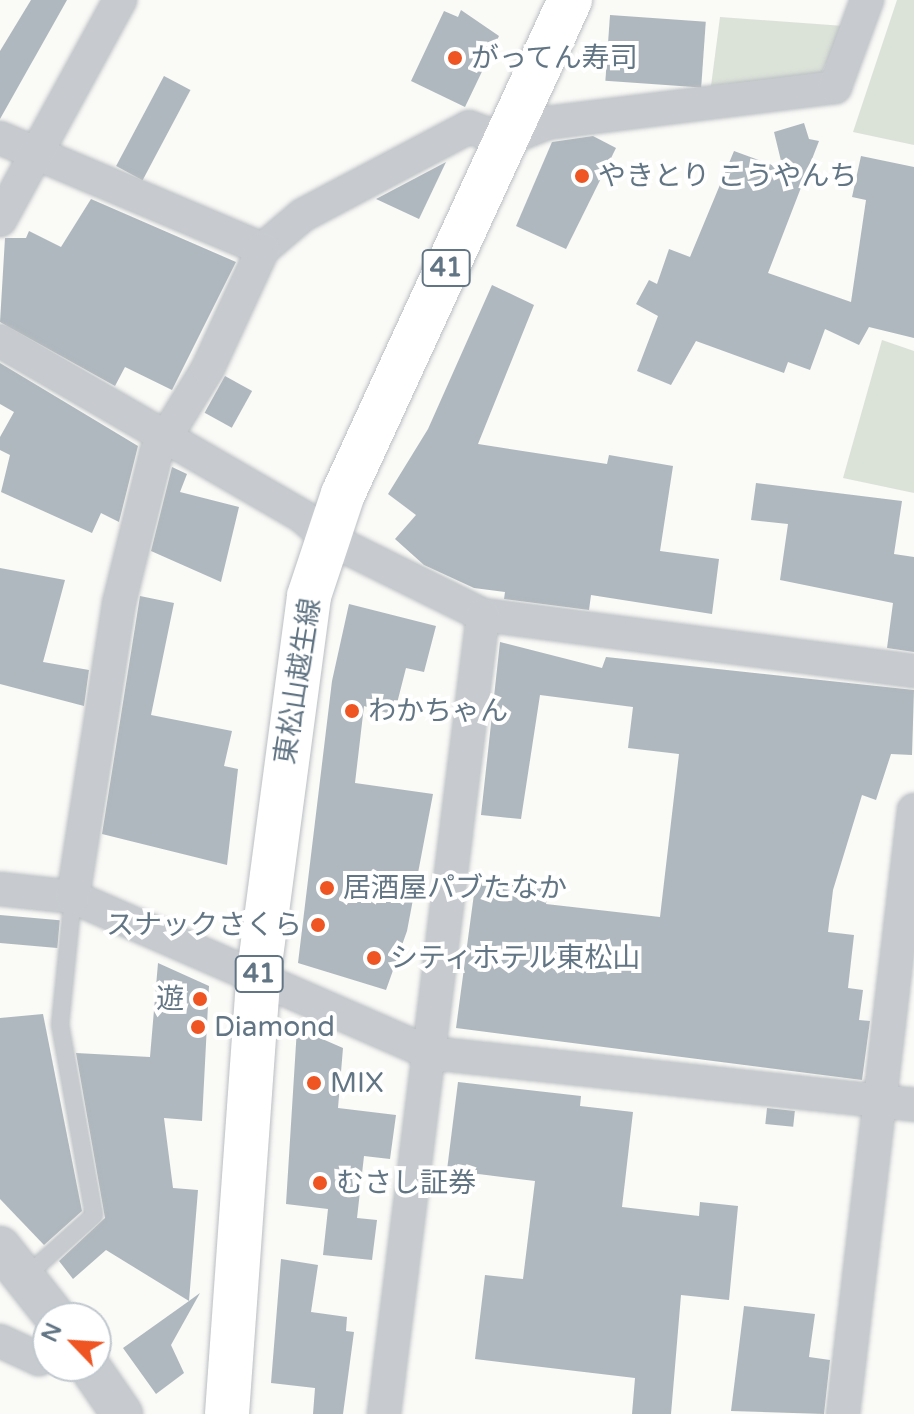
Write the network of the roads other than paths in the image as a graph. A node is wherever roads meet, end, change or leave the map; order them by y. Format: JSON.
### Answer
{"nodes":[{"id":1,"x":120,"y":0,"type":"edge"},
{"id":2,"x":570,"y":0,"type":"edge"},
{"id":3,"x":867,"y":0,"type":"edge"},
{"id":4,"x":0,"y":138,"type":"edge"},
{"id":5,"x":505,"y":140,"type":"junction"},
{"id":6,"x":30,"y":155,"type":"junction"},
{"id":7,"x":0,"y":220,"type":"edge"},
{"id":8,"x":263,"y":249,"type":"junction"},
{"id":9,"x":0,"y":341,"type":"edge"},
{"id":10,"x":167,"y":437,"type":"junction"},
{"id":11,"x":327,"y":538,"type":"junction"},
{"id":12,"x":483,"y":615,"type":"junction"},
{"id":13,"x":914,"y":671,"type":"edge"},
{"id":14,"x":914,"y":810,"type":"edge"},
{"id":15,"x":0,"y":889,"type":"edge"},
{"id":16,"x":73,"y":897,"type":"junction"},
{"id":17,"x":258,"y":979,"type":"junction"},
{"id":18,"x":430,"y":1053,"type":"junction"},
{"id":19,"x":899,"y":1102,"type":"edge"},
{"id":20,"x":0,"y":1247,"type":"edge"},
{"id":21,"x":25,"y":1277,"type":"junction"},
{"id":22,"x":44,"y":1302,"type":"edge"},
{"id":23,"x":0,"y":1341,"type":"edge"},
{"id":24,"x":32,"y":1356,"type":"edge"},
{"id":25,"x":100,"y":1382,"type":"edge"},
{"id":26,"x":122,"y":1414,"type":"edge"},
{"id":27,"x":227,"y":1414,"type":"edge"},
{"id":28,"x":384,"y":1414,"type":"edge"},
{"id":29,"x":843,"y":1414,"type":"edge"}],
"edges":[{"from":1,"to":6,"type":"street"},
{"from":2,"to":5,"type":"main road","name":"東松山越生線","number":"41"},
{"from":3,"to":5,"type":"street"},
{"from":4,"to":6,"type":"street"},
{"from":5,"to":8,"type":"street"},
{"from":5,"to":11,"type":"main road","name":"東松山越生線","number":"41"},
{"from":6,"to":7,"type":"street"},
{"from":6,"to":8,"type":"street"},
{"from":8,"to":10,"type":"street"},
{"from":9,"to":10,"type":"street"},
{"from":10,"to":11,"type":"street"},
{"from":10,"to":16,"type":"street"},
{"from":11,"to":12,"type":"street"},
{"from":11,"to":17,"type":"main road","name":"東松山越生線","number":"41"},
{"from":12,"to":13,"type":"street"},
{"from":12,"to":18,"type":"street"},
{"from":14,"to":19,"type":"street"},
{"from":15,"to":16,"type":"street"},
{"from":16,"to":17,"type":"street"},
{"from":16,"to":21,"type":"lane"},
{"from":17,"to":18,"type":"street"},
{"from":17,"to":27,"type":"main road","name":"東松山越生線","number":"41"},
{"from":18,"to":19,"type":"street"},
{"from":18,"to":28,"type":"street"},
{"from":19,"to":29,"type":"street"},
{"from":20,"to":21,"type":"street"},
{"from":21,"to":22,"type":"street"},
{"from":23,"to":24,"type":"street"},
{"from":25,"to":26,"type":"street"}]}
